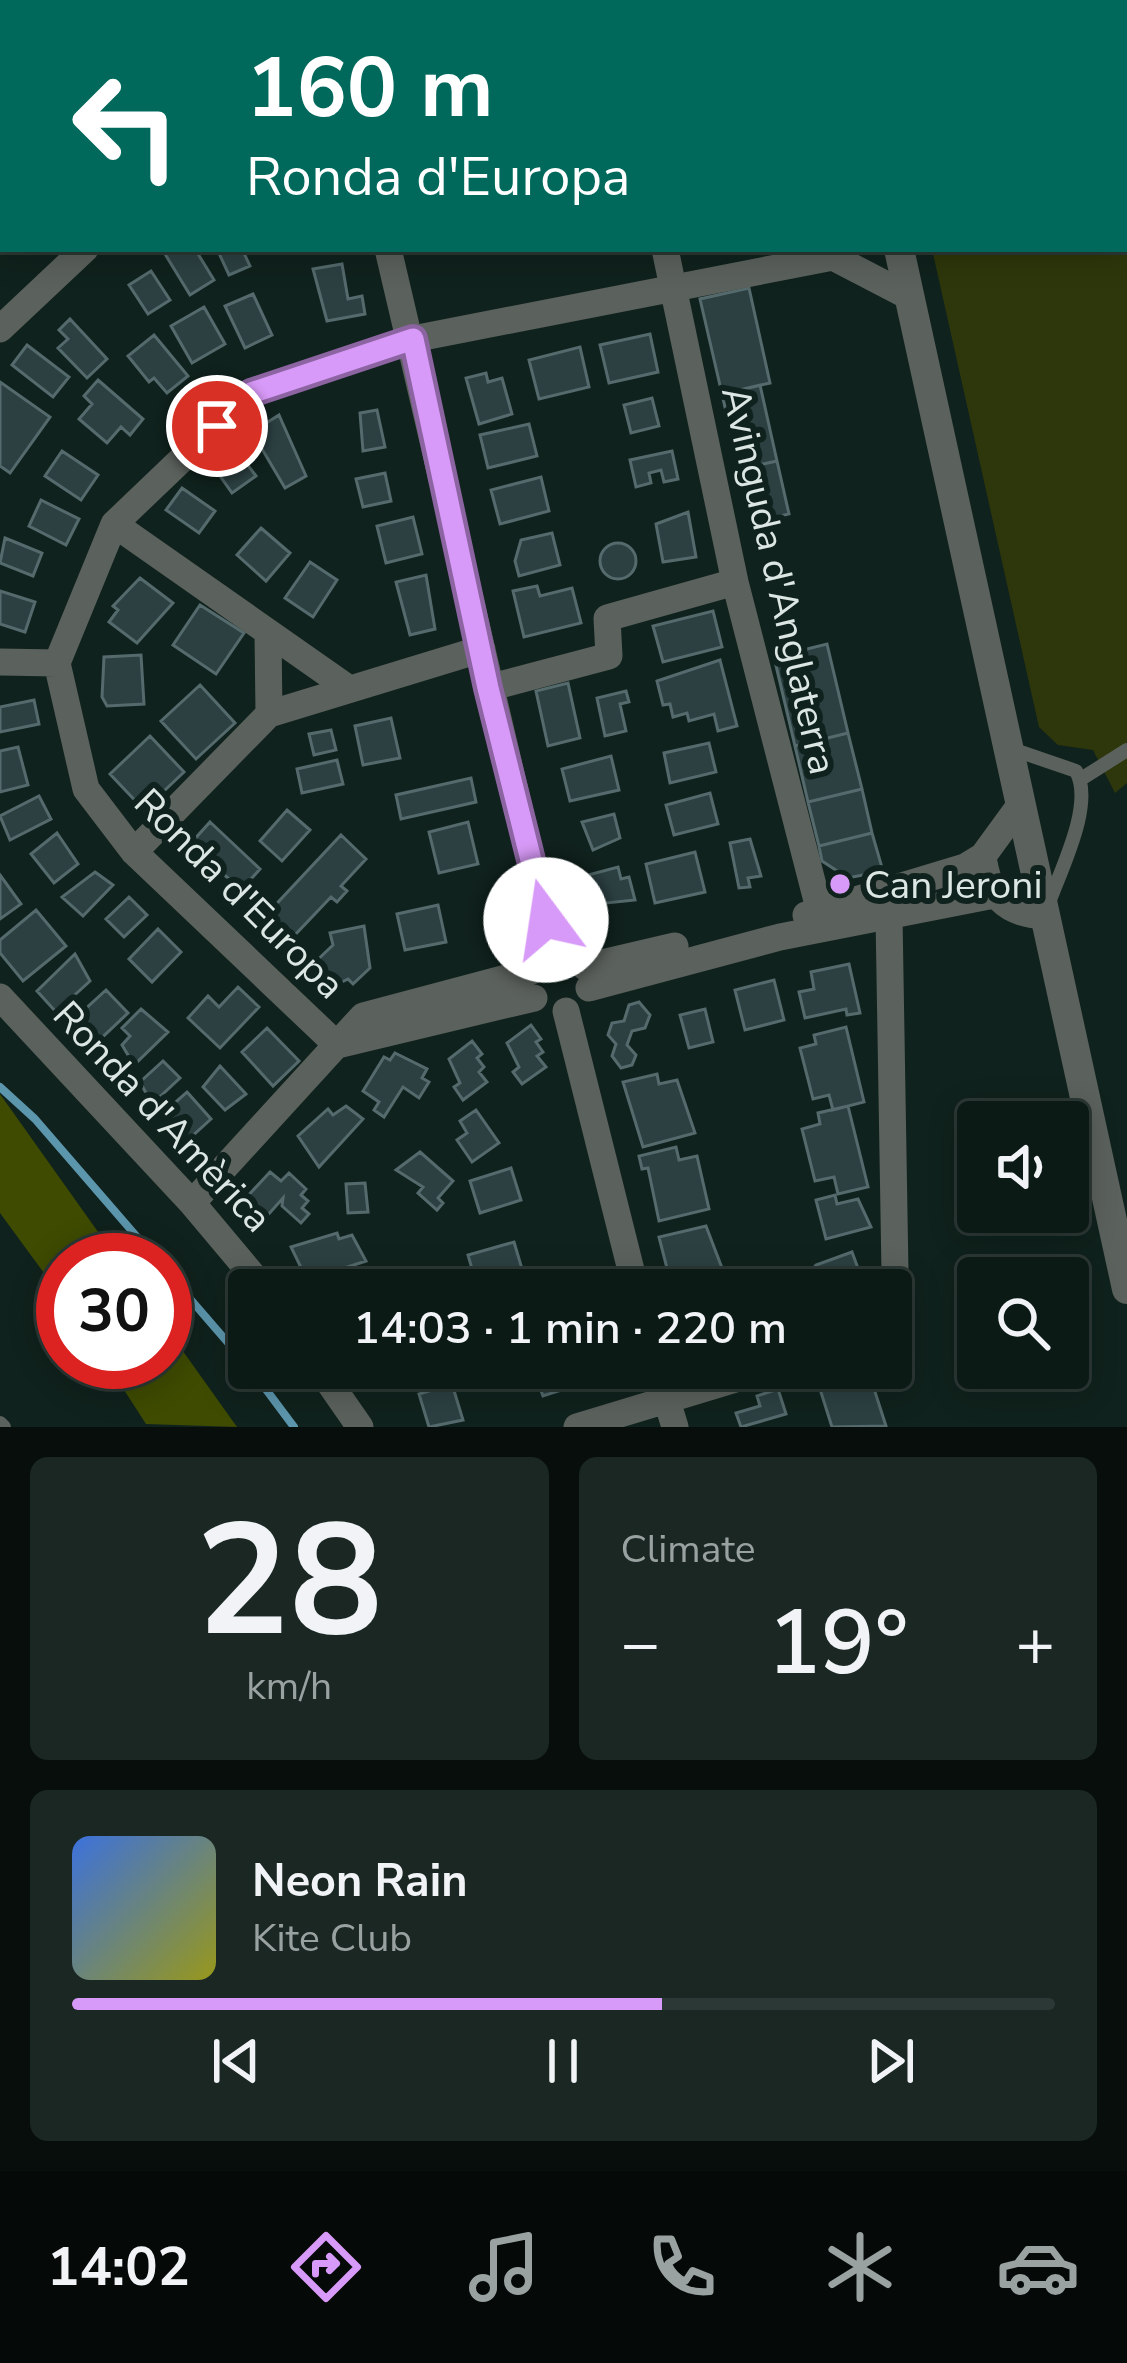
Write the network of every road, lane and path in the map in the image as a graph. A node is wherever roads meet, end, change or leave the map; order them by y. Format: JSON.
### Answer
{"nodes":[{"id":1,"x":82,"y":252,"type":"edge"},
{"id":2,"x":389,"y":252,"type":"edge"},
{"id":3,"x":665,"y":252,"type":"edge"},
{"id":4,"x":900,"y":252,"type":"edge"},
{"id":5,"x":836,"y":253,"type":"edge"},
{"id":6,"x":672,"y":285,"type":"junction"},
{"id":7,"x":908,"y":296,"type":"junction"},
{"id":8,"x":0,"y":329,"type":"edge"},
{"id":9,"x":413,"y":339,"type":"junction"},
{"id":10,"x":114,"y":524,"type":"junction"},
{"id":11,"x":735,"y":582,"type":"junction"},
{"id":12,"x":268,"y":634,"type":"junction"},
{"id":13,"x":482,"y":650,"type":"junction"},
{"id":14,"x":0,"y":662,"type":"edge"},
{"id":15,"x":57,"y":663,"type":"junction"},
{"id":16,"x":348,"y":688,"type":"junction"},
{"id":17,"x":488,"y":688,"type":"junction"},
{"id":18,"x":269,"y":714,"type":"junction"},
{"id":19,"x":1009,"y":748,"type":"junction"},
{"id":20,"x":1127,"y":750,"type":"edge"},
{"id":21,"x":1081,"y":779,"type":"junction"},
{"id":22,"x":1018,"y":808,"type":"junction"},
{"id":23,"x":134,"y":852,"type":"junction"},
{"id":24,"x":983,"y":856,"type":"junction"},
{"id":25,"x":994,"y":895,"type":"junction"},
{"id":26,"x":889,"y":916,"type":"junction"},
{"id":27,"x":1044,"y":916,"type":"junction"},
{"id":28,"x":822,"y":920,"type":"junction"},
{"id":29,"x":540,"y":974,"type":"junction"},
{"id":30,"x":587,"y":977,"type":"junction"},
{"id":31,"x":0,"y":997,"type":"edge"},
{"id":32,"x":566,"y":1011,"type":"junction"},
{"id":33,"x":337,"y":1045,"type":"junction"},
{"id":34,"x":192,"y":1203,"type":"junction"},
{"id":35,"x":247,"y":1269,"type":"edge"},
{"id":36,"x":631,"y":1269,"type":"edge"},
{"id":37,"x":896,"y":1269,"type":"edge"},
{"id":38,"x":1127,"y":1289,"type":"edge"},
{"id":39,"x":334,"y":1389,"type":"edge"},
{"id":40,"x":662,"y":1389,"type":"edge"},
{"id":41,"x":700,"y":1389,"type":"edge"},
{"id":42,"x":665,"y":1399,"type":"junction"},
{"id":43,"x":360,"y":1427,"type":"edge"},
{"id":44,"x":577,"y":1427,"type":"edge"},
{"id":45,"x":675,"y":1427,"type":"edge"}],
"edges":[{"from":1,"to":8,"type":"street"},
{"from":2,"to":9,"type":"street"},
{"from":3,"to":6,"type":"street","name":"Avinguda d'Anglaterra"},
{"from":4,"to":7,"type":"street"},
{"from":5,"to":6,"type":"street"},
{"from":5,"to":7,"type":"street"},
{"from":6,"to":9,"type":"street"},
{"from":6,"to":11,"type":"street","name":"Avinguda d'Anglaterra"},
{"from":7,"to":19,"type":"street"},
{"from":9,"to":10,"type":"street"},
{"from":9,"to":13,"type":"street"},
{"from":10,"to":12,"type":"street"},
{"from":10,"to":15,"type":"street"},
{"from":11,"to":17,"type":"street"},
{"from":11,"to":28,"type":"street","name":"Avinguda d'Anglaterra"},
{"from":12,"to":16,"type":"street"},
{"from":12,"to":18,"type":"street"},
{"from":13,"to":16,"type":"street"},
{"from":13,"to":17,"type":"street"},
{"from":14,"to":15,"type":"street"},
{"from":15,"to":23,"type":"street","name":"Ronda d'Europa"},
{"from":16,"to":18,"type":"street"},
{"from":17,"to":29,"type":"street"},
{"from":18,"to":23,"type":"street"},
{"from":19,"to":21,"type":"lane"},
{"from":19,"to":22,"type":"street"},
{"from":20,"to":21,"type":"lane"},
{"from":21,"to":27,"type":"lane"},
{"from":22,"to":24,"type":"street"},
{"from":22,"to":27,"type":"street"},
{"from":23,"to":33,"type":"street","name":"Ronda d'Europa"},
{"from":24,"to":25,"type":"street"},
{"from":24,"to":28,"type":"street"},
{"from":25,"to":26,"type":"street"},
{"from":25,"to":27,"type":"street"},
{"from":26,"to":28,"type":"street"},
{"from":26,"to":37,"type":"street"},
{"from":27,"to":38,"type":"street"},
{"from":28,"to":30,"type":"street"},
{"from":29,"to":30,"type":"street"},
{"from":29,"to":32,"type":"street"},
{"from":29,"to":33,"type":"street"},
{"from":30,"to":32,"type":"street"},
{"from":31,"to":34,"type":"street","name":"Ronda d'Amèrica"},
{"from":32,"to":36,"type":"street"},
{"from":33,"to":34,"type":"street"},
{"from":34,"to":35,"type":"street","name":"Ronda d'Amèrica"},
{"from":39,"to":43,"type":"street"},
{"from":40,"to":42,"type":"street"},
{"from":41,"to":42,"type":"street"},
{"from":42,"to":44,"type":"street"},
{"from":42,"to":45,"type":"street"}]}
